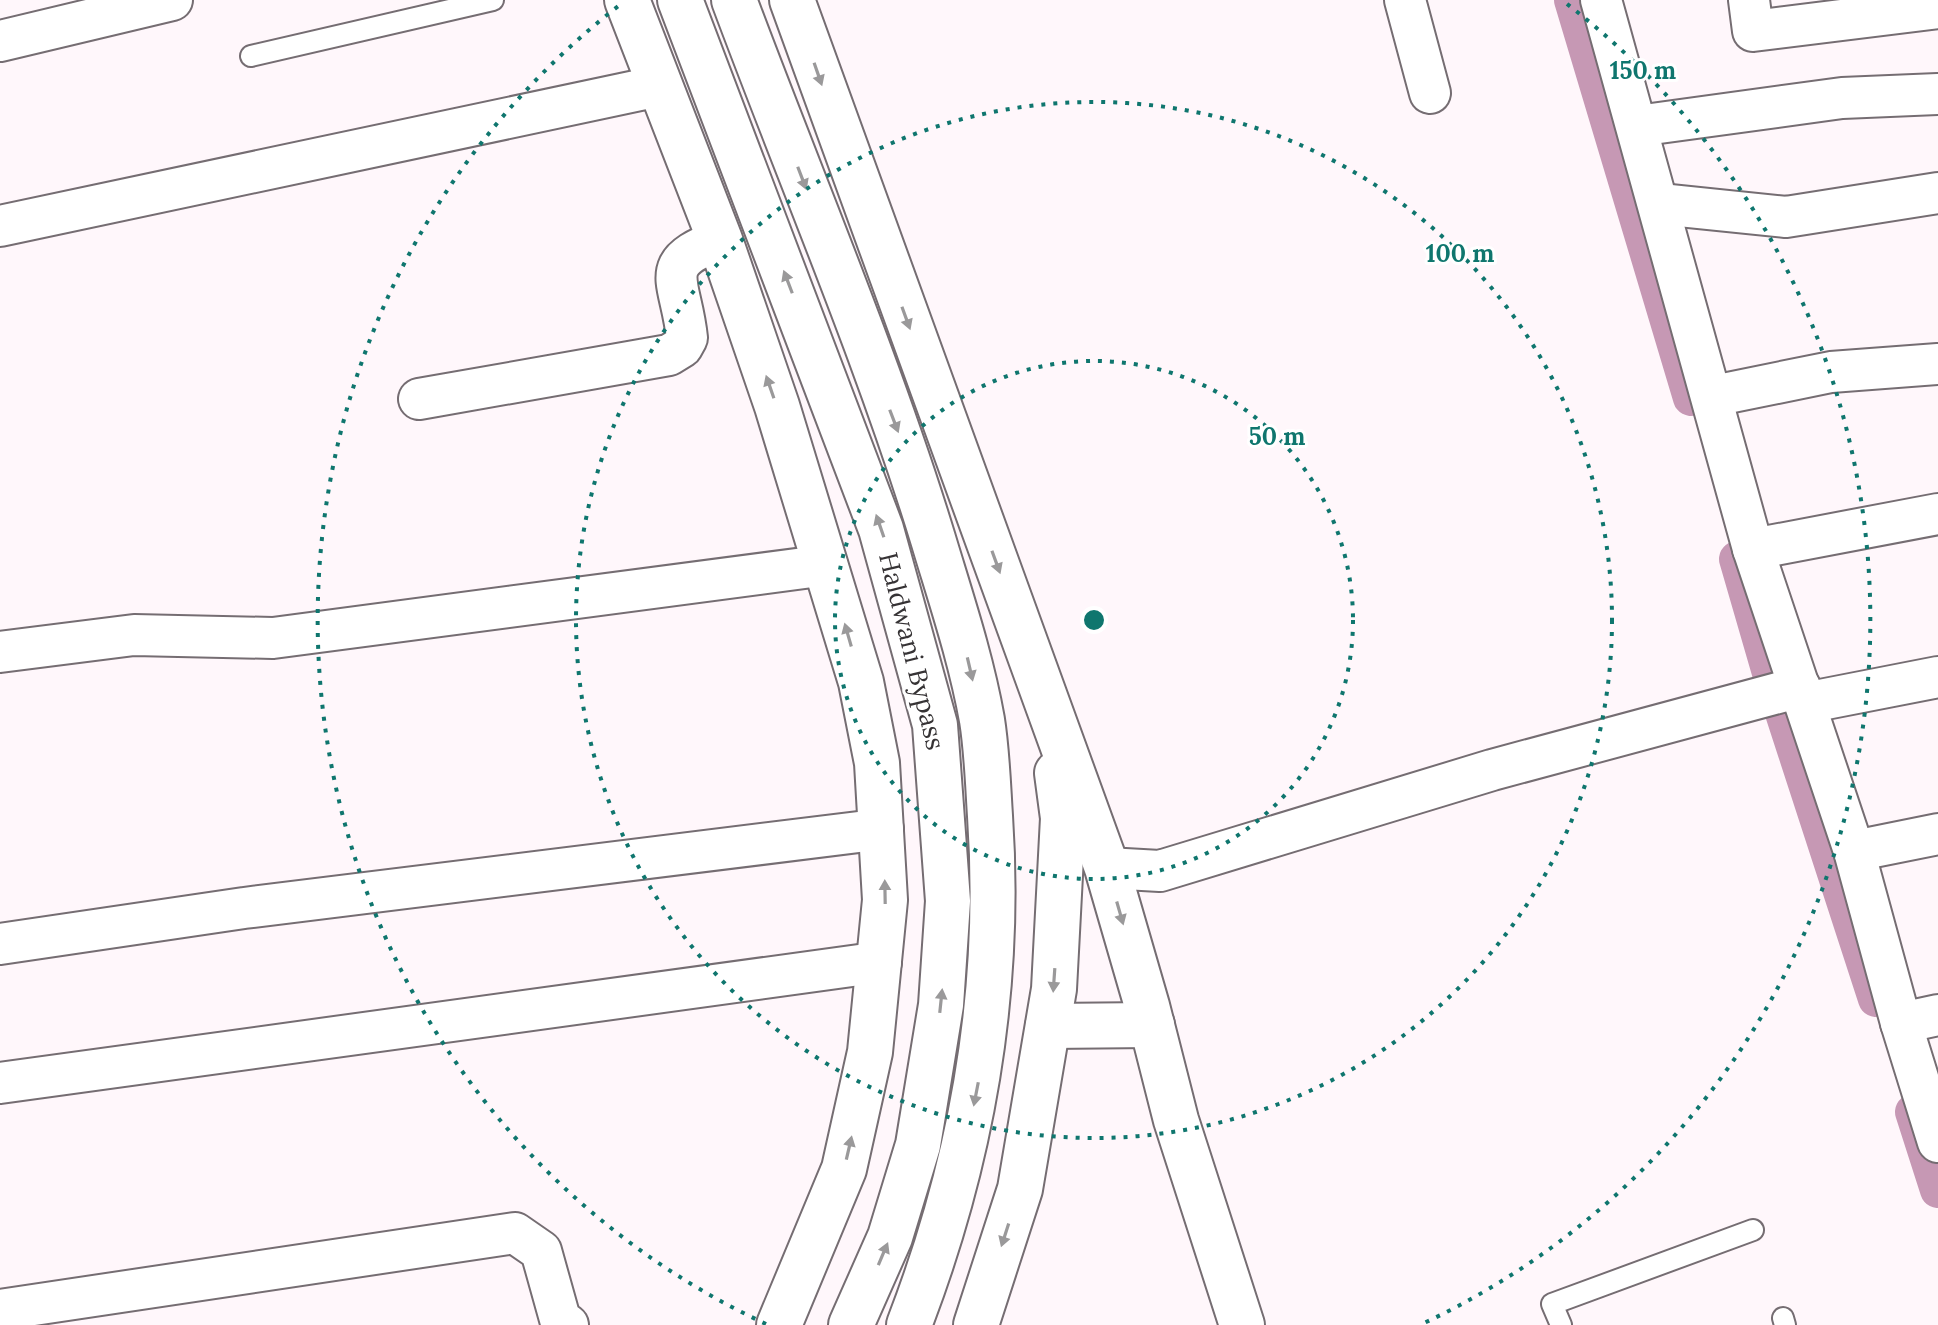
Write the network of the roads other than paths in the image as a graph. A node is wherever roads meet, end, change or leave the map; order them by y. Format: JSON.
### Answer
{"nodes":[{"id":1,"x":172,"y":0,"type":"edge"},
{"id":2,"x":493,"y":0,"type":"edge"},
{"id":3,"x":627,"y":0,"type":"edge"},
{"id":4,"x":680,"y":0,"type":"edge"},
{"id":5,"x":734,"y":0,"type":"edge"},
{"id":6,"x":792,"y":0,"type":"edge"},
{"id":7,"x":1405,"y":0,"type":"edge"},
{"id":8,"x":1601,"y":0,"type":"edge"},
{"id":9,"x":1749,"y":0,"type":"edge"},
{"id":10,"x":1938,"y":8,"type":"edge"},
{"id":11,"x":0,"y":41,"type":"edge"},
{"id":12,"x":251,"y":56,"type":"dead end"},
{"id":13,"x":659,"y":86,"type":"junction"},
{"id":14,"x":1430,"y":93,"type":"dead end"},
{"id":15,"x":1938,"y":94,"type":"edge"},
{"id":16,"x":1637,"y":126,"type":"junction"},
{"id":17,"x":1938,"y":193,"type":"edge"},
{"id":18,"x":1660,"y":204,"type":"junction"},
{"id":19,"x":0,"y":226,"type":"edge"},
{"id":20,"x":720,"y":240,"type":"junction"},
{"id":21,"x":1938,"y":364,"type":"edge"},
{"id":22,"x":1713,"y":396,"type":"junction"},
{"id":23,"x":419,"y":399,"type":"dead end"},
{"id":24,"x":1938,"y":514,"type":"edge"},
{"id":25,"x":1753,"y":549,"type":"junction"},
{"id":26,"x":827,"y":565,"type":"junction"},
{"id":27,"x":0,"y":652,"type":"edge"},
{"id":28,"x":1938,"y":677,"type":"edge"},
{"id":29,"x":1790,"y":695,"type":"junction"},
{"id":30,"x":1049,"y":707,"type":"junction"},
{"id":31,"x":883,"y":829,"type":"junction"},
{"id":32,"x":1938,"y":834,"type":"edge"},
{"id":33,"x":1854,"y":851,"type":"junction"},
{"id":34,"x":1107,"y":868,"type":"junction"},
{"id":35,"x":0,"y":944,"type":"edge"},
{"id":36,"x":881,"y":962,"type":"junction"},
{"id":37,"x":1919,"y":1019,"type":"edge"},
{"id":38,"x":1152,"y":1025,"type":"junction"},
{"id":39,"x":1048,"y":1026,"type":"junction"},
{"id":40,"x":0,"y":1083,"type":"edge"},
{"id":41,"x":1938,"y":1142,"type":"edge"},
{"id":42,"x":1753,"y":1230,"type":"dead end"},
{"id":43,"x":0,"y":1310,"type":"edge"},
{"id":44,"x":568,"y":1325,"type":"edge"},
{"id":45,"x":779,"y":1325,"type":"edge"},
{"id":46,"x":851,"y":1325,"type":"edge"},
{"id":47,"x":909,"y":1325,"type":"edge"},
{"id":48,"x":976,"y":1325,"type":"edge"},
{"id":49,"x":1242,"y":1325,"type":"edge"},
{"id":50,"x":1561,"y":1325,"type":"edge"}],
"edges":[{"from":1,"to":11,"type":"street"},
{"from":2,"to":12,"type":"lane"},
{"from":3,"to":13,"type":"main road"},
{"from":46,"to":4,"type":"main road","name":"Haldwani Bypass","one_way":true},
{"from":5,"to":47,"type":"main road","name":"Haldwani Bypass","one_way":true},
{"from":6,"to":30,"type":"main road","one_way":true},
{"from":7,"to":14,"type":"street"},
{"from":8,"to":16,"type":"street"},
{"from":9,"to":10,"type":"street"},
{"from":13,"to":19,"type":"street"},
{"from":13,"to":20,"type":"main road"},
{"from":15,"to":16,"type":"street"},
{"from":16,"to":18,"type":"street"},
{"from":17,"to":18,"type":"street"},
{"from":18,"to":22,"type":"street"},
{"from":20,"to":23,"type":"street"},
{"from":26,"to":20,"type":"main road","one_way":true},
{"from":21,"to":22,"type":"street"},
{"from":22,"to":25,"type":"street"},
{"from":24,"to":25,"type":"street"},
{"from":25,"to":29,"type":"street"},
{"from":26,"to":27,"type":"street"},
{"from":31,"to":26,"type":"main road","one_way":true},
{"from":28,"to":29,"type":"street"},
{"from":29,"to":33,"type":"street"},
{"from":29,"to":34,"type":"street"},
{"from":30,"to":34,"type":"main road"},
{"from":30,"to":39,"type":"main road","one_way":true},
{"from":31,"to":35,"type":"street"},
{"from":36,"to":31,"type":"main road","one_way":true},
{"from":32,"to":33,"type":"street"},
{"from":33,"to":37,"type":"street"},
{"from":34,"to":38,"type":"main road","one_way":true},
{"from":36,"to":40,"type":"street"},
{"from":45,"to":36,"type":"main road","one_way":true},
{"from":37,"to":41,"type":"street"},
{"from":38,"to":39,"type":"main road"},
{"from":38,"to":49,"type":"main road"},
{"from":39,"to":48,"type":"main road","one_way":true},
{"from":42,"to":50,"type":"lane"},
{"from":43,"to":44,"type":"street"}]}
